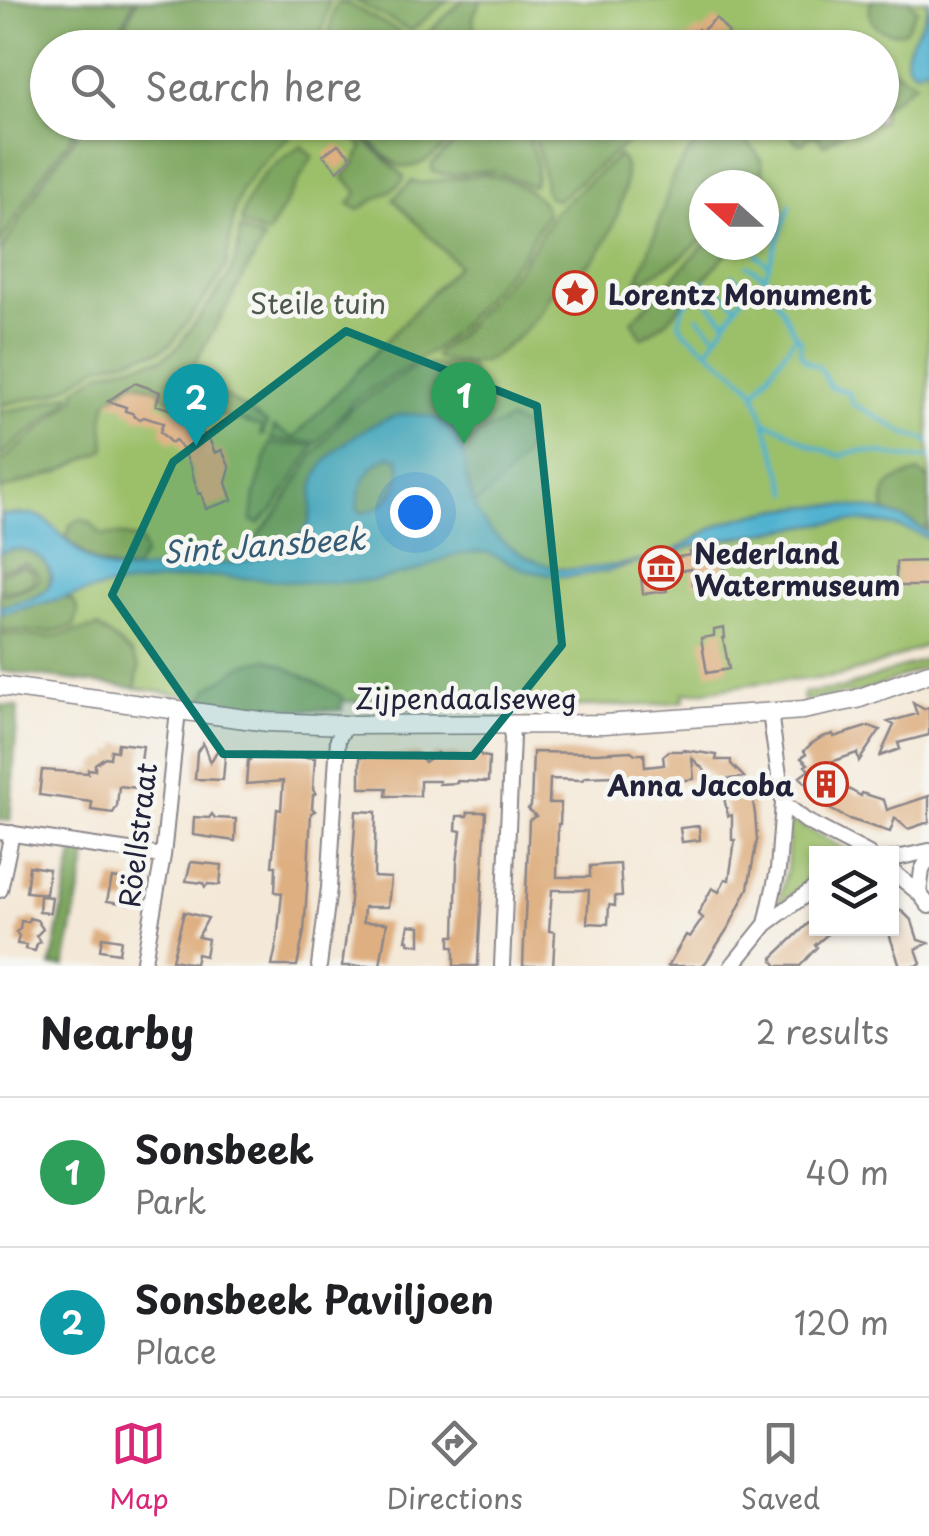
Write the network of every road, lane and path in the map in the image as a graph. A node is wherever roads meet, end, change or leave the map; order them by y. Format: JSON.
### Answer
{"nodes":[{"id":1,"x":929,"y":673,"type":"edge"},
{"id":2,"x":0,"y":686,"type":"edge"},
{"id":3,"x":178,"y":710,"type":"junction"},
{"id":4,"x":770,"y":713,"type":"junction"},
{"id":5,"x":509,"y":724,"type":"junction"},
{"id":6,"x":346,"y":725,"type":"junction"},
{"id":7,"x":782,"y":804,"type":"junction"},
{"id":8,"x":6,"y":832,"type":"edge"},
{"id":9,"x":853,"y":846,"type":"edge"},
{"id":10,"x":929,"y":854,"type":"edge"},
{"id":11,"x":162,"y":856,"type":"junction"},
{"id":12,"x":899,"y":858,"type":"edge"},
{"id":13,"x":899,"y":877,"type":"edge"},
{"id":14,"x":0,"y":890,"type":"edge"},
{"id":15,"x":809,"y":892,"type":"edge"},
{"id":16,"x":924,"y":900,"type":"edge"},
{"id":17,"x":766,"y":924,"type":"junction"},
{"id":18,"x":143,"y":966,"type":"edge"},
{"id":19,"x":319,"y":966,"type":"edge"},
{"id":20,"x":502,"y":966,"type":"edge"},
{"id":21,"x":732,"y":966,"type":"edge"}],
"edges":[{"from":1,"to":4,"type":"main road","name":"Zijpendaalseweg"},
{"from":2,"to":3,"type":"main road","name":"Zijpendaalseweg"},
{"from":3,"to":6,"type":"main road","name":"Zijpendaalseweg"},
{"from":3,"to":11,"type":"street","name":"Röellstraat"},
{"from":4,"to":5,"type":"main road","name":"Zijpendaalseweg"},
{"from":4,"to":7,"type":"street"},
{"from":5,"to":6,"type":"main road","name":"Zijpendaalseweg"},
{"from":5,"to":20,"type":"street"},
{"from":6,"to":19,"type":"street"},
{"from":7,"to":9,"type":"street"},
{"from":7,"to":17,"type":"street"},
{"from":8,"to":11,"type":"street"},
{"from":8,"to":14,"type":"street"},
{"from":10,"to":12,"type":"street"},
{"from":10,"to":16,"type":"street"},
{"from":11,"to":18,"type":"street","name":"Röellstraat"},
{"from":13,"to":16,"type":"street"},
{"from":15,"to":17,"type":"street"},
{"from":17,"to":21,"type":"street"}]}
